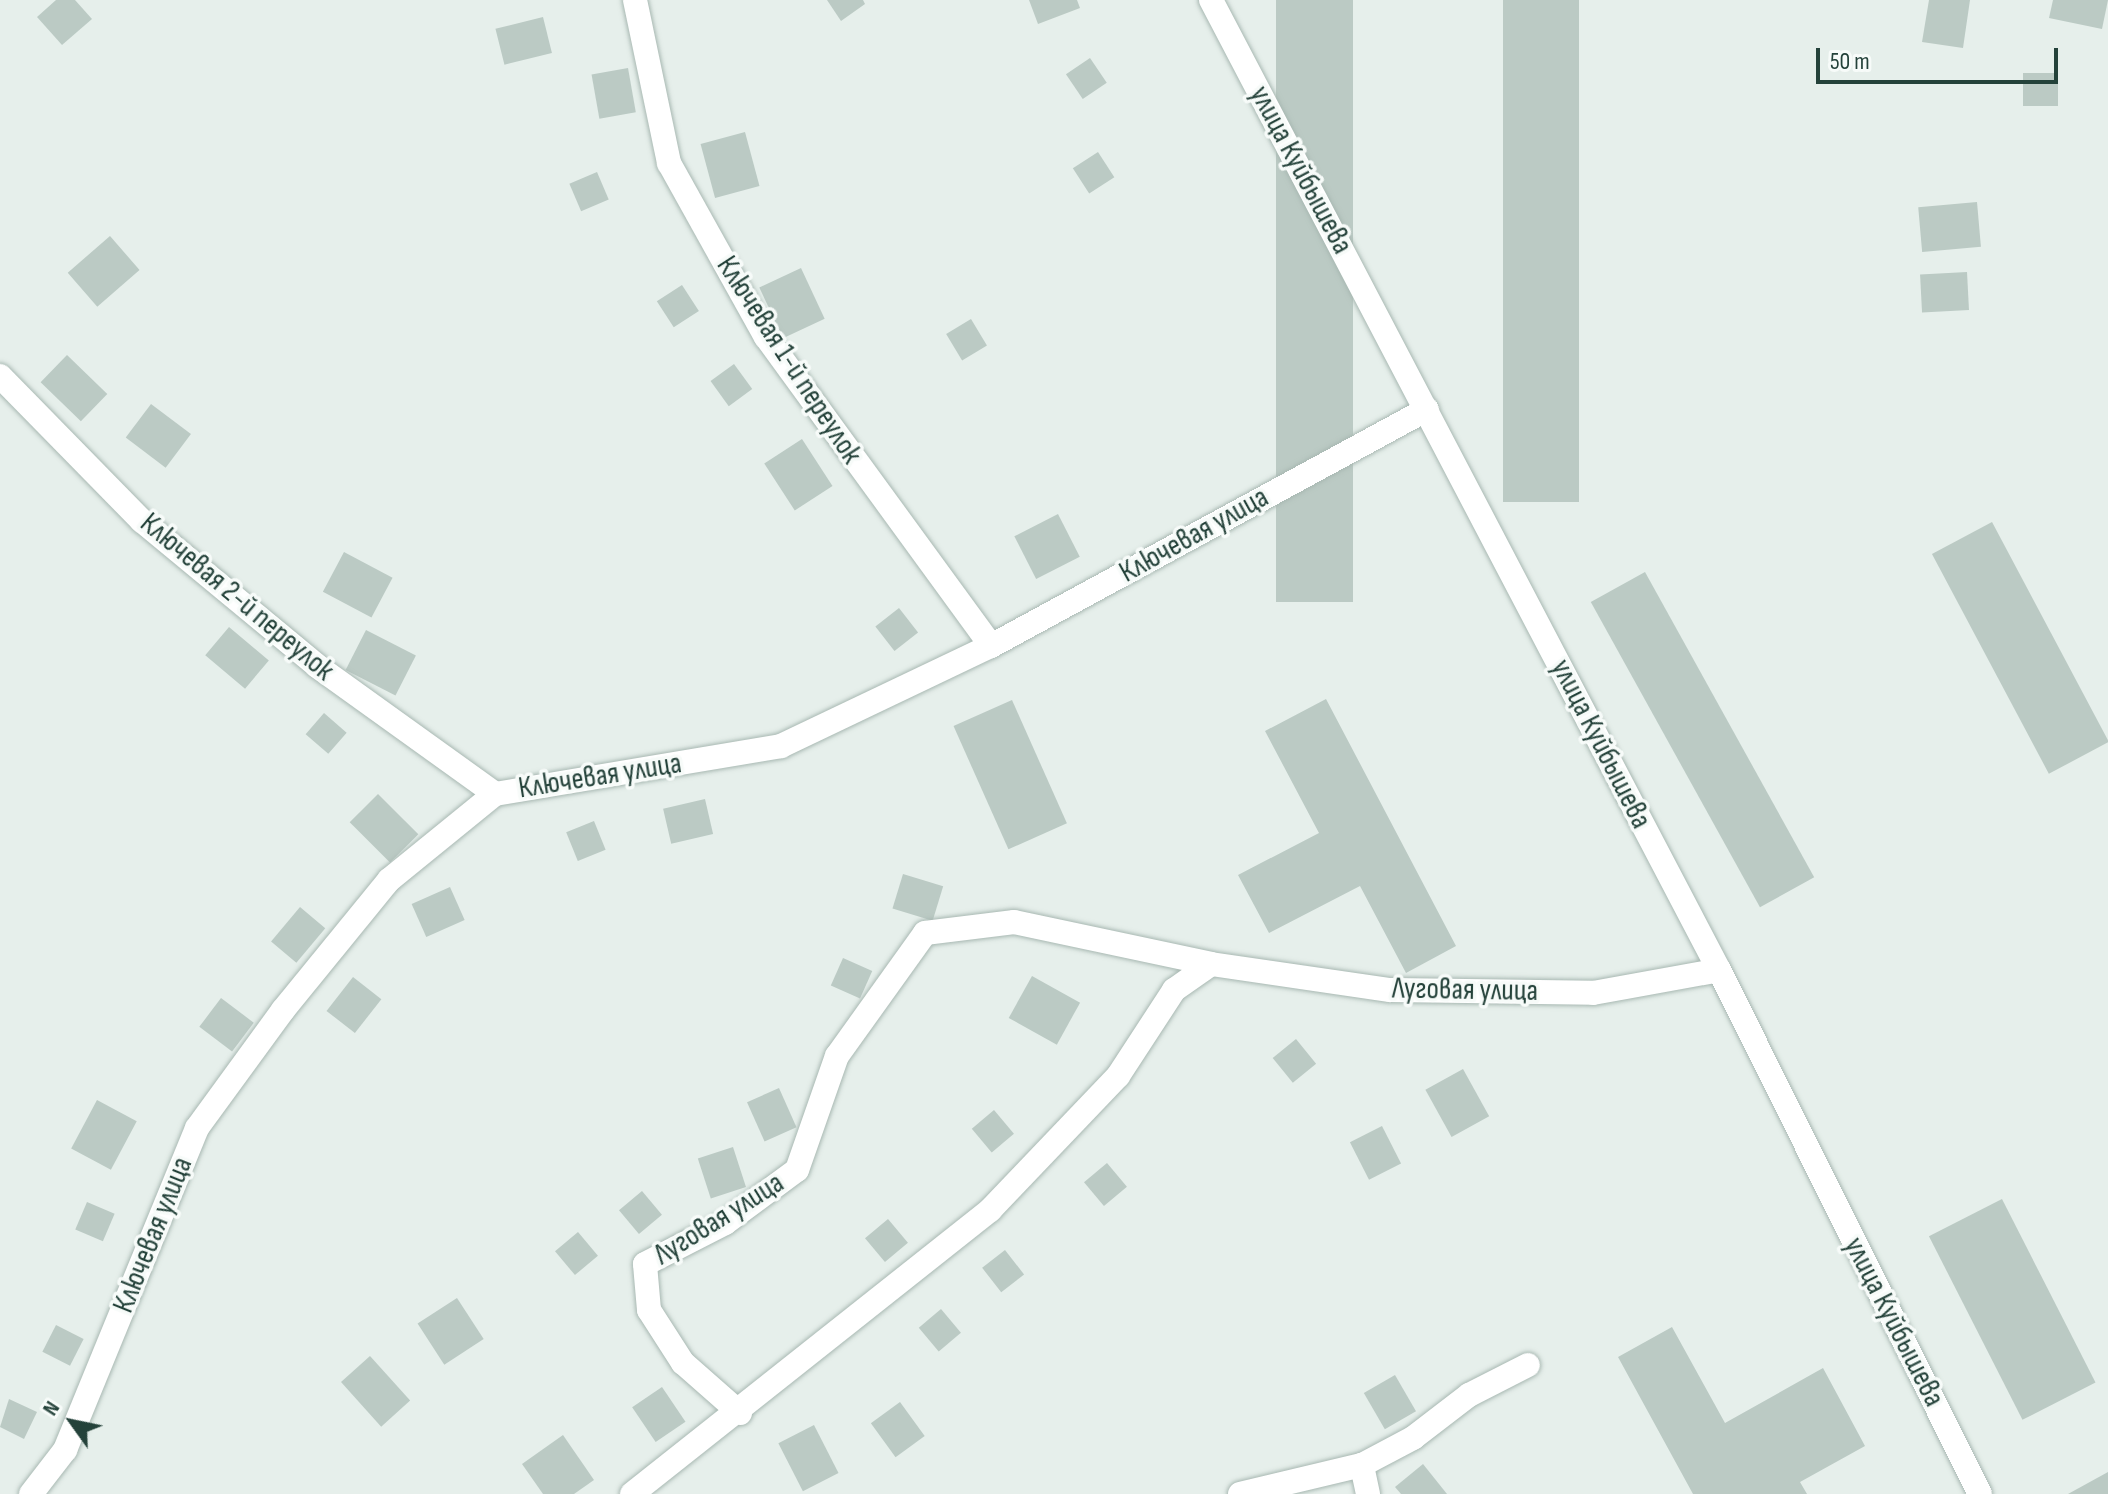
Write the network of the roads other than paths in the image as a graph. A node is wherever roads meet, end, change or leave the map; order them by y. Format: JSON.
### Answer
{"nodes":[{"id":1,"x":635,"y":0,"type":"edge"},
{"id":2,"x":1211,"y":0,"type":"edge"},
{"id":3,"x":0,"y":376,"type":"edge"},
{"id":4,"x":1427,"y":409,"type":"junction"},
{"id":5,"x":991,"y":646,"type":"junction"},
{"id":6,"x":495,"y":794,"type":"junction"},
{"id":7,"x":1211,"y":964,"type":"junction"},
{"id":8,"x":1719,"y":970,"type":"junction"},
{"id":9,"x":1528,"y":1365,"type":"dead end"},
{"id":10,"x":740,"y":1413,"type":"junction"},
{"id":11,"x":1362,"y":1465,"type":"junction"},
{"id":12,"x":31,"y":1494,"type":"edge"},
{"id":13,"x":632,"y":1494,"type":"edge"},
{"id":14,"x":1240,"y":1494,"type":"edge"},
{"id":15,"x":1368,"y":1494,"type":"edge"},
{"id":16,"x":1980,"y":1494,"type":"edge"}],
"edges":[{"from":1,"to":5,"type":"street","name":"Ключевая 1-й переулок"},
{"from":2,"to":4,"type":"street","name":"улица Куйбышева"},
{"from":3,"to":6,"type":"street","name":"Ключевая 2-й переулок"},
{"from":4,"to":5,"type":"street","name":"Ключевая улица"},
{"from":4,"to":8,"type":"street","name":"улица Куйбышева"},
{"from":5,"to":6,"type":"street","name":"Ключевая улица"},
{"from":6,"to":12,"type":"street","name":"Ключевая улица"},
{"from":7,"to":8,"type":"street","name":"Луговая улица"},
{"from":7,"to":10,"type":"street"},
{"from":7,"to":10,"type":"street","name":"Луговая улица"},
{"from":8,"to":16,"type":"street","name":"улица Куйбышева"},
{"from":9,"to":11,"type":"street"},
{"from":10,"to":13,"type":"street"},
{"from":11,"to":14,"type":"street"},
{"from":11,"to":15,"type":"street"}]}
